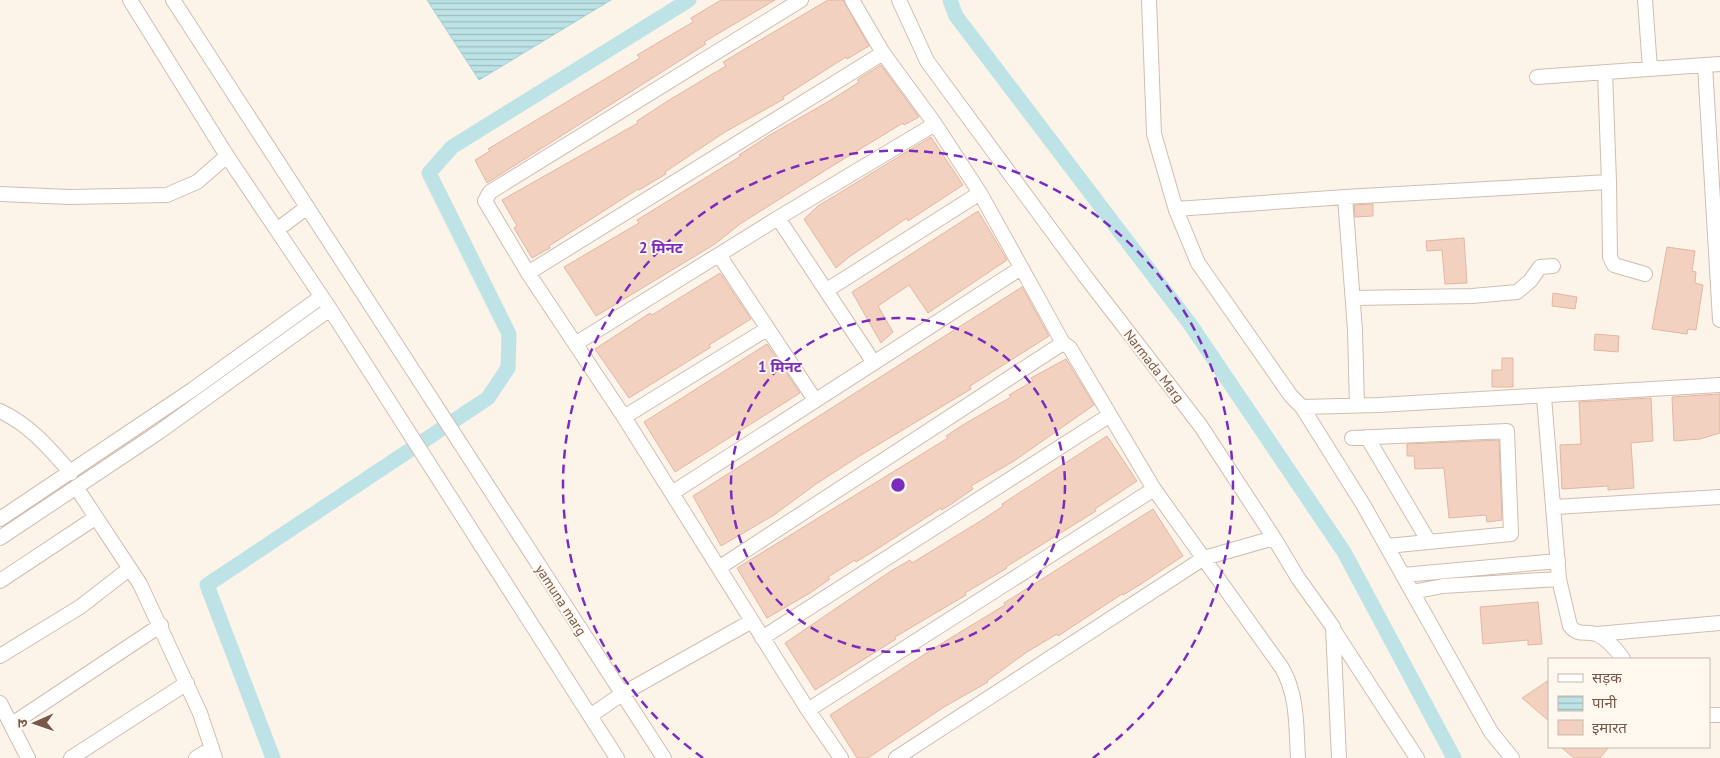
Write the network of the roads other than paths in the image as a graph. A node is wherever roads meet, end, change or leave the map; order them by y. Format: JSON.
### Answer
{"nodes":[{"id":1,"x":130,"y":0,"type":"edge"},
{"id":2,"x":173,"y":0,"type":"edge"},
{"id":3,"x":801,"y":0,"type":"edge"},
{"id":4,"x":852,"y":0,"type":"edge"},
{"id":5,"x":899,"y":0,"type":"edge"},
{"id":6,"x":1149,"y":0,"type":"edge"},
{"id":7,"x":1645,"y":0,"type":"edge"},
{"id":8,"x":883,"y":53,"type":"junction"},
{"id":9,"x":1720,"y":64,"type":"edge"},
{"id":10,"x":1705,"y":65,"type":"junction"},
{"id":11,"x":1650,"y":68,"type":"junction"},
{"id":12,"x":1605,"y":72,"type":"junction"},
{"id":13,"x":1537,"y":77,"type":"dead end"},
{"id":14,"x":935,"y":124,"type":"junction"},
{"id":15,"x":227,"y":156,"type":"junction"},
{"id":16,"x":1715,"y":170,"type":"edge"},
{"id":17,"x":1609,"y":182,"type":"junction"},
{"id":18,"x":980,"y":193,"type":"junction"},
{"id":19,"x":0,"y":194,"type":"edge"},
{"id":20,"x":1345,"y":196,"type":"junction"},
{"id":21,"x":306,"y":208,"type":"junction"},
{"id":22,"x":1176,"y":209,"type":"junction"},
{"id":23,"x":778,"y":218,"type":"junction"},
{"id":24,"x":278,"y":229,"type":"junction"},
{"id":25,"x":719,"y":255,"type":"junction"},
{"id":26,"x":1552,"y":266,"type":"dead end"},
{"id":27,"x":1022,"y":268,"type":"junction"},
{"id":28,"x":528,"y":273,"type":"junction"},
{"id":29,"x":1645,"y":274,"type":"dead end"},
{"id":30,"x":1719,"y":275,"type":"edge"},
{"id":31,"x":827,"y":290,"type":"junction"},
{"id":32,"x":321,"y":296,"type":"junction"},
{"id":33,"x":1353,"y":298,"type":"junction"},
{"id":34,"x":330,"y":309,"type":"junction"},
{"id":35,"x":1720,"y":320,"type":"edge"},
{"id":36,"x":767,"y":329,"type":"junction"},
{"id":37,"x":1063,"y":343,"type":"junction"},
{"id":38,"x":575,"y":344,"type":"junction"},
{"id":39,"x":874,"y":363,"type":"junction"},
{"id":40,"x":1720,"y":385,"type":"edge"},
{"id":41,"x":1544,"y":396,"type":"junction"},
{"id":42,"x":815,"y":400,"type":"junction"},
{"id":43,"x":1356,"y":406,"type":"junction"},
{"id":44,"x":1302,"y":407,"type":"junction"},
{"id":45,"x":0,"y":412,"type":"edge"},
{"id":46,"x":1110,"y":415,"type":"junction"},
{"id":47,"x":624,"y":417,"type":"junction"},
{"id":48,"x":1352,"y":438,"type":"dead end"},
{"id":49,"x":1367,"y":438,"type":"junction"},
{"id":50,"x":70,"y":472,"type":"junction"},
{"id":51,"x":76,"y":487,"type":"junction"},
{"id":52,"x":1154,"y":489,"type":"junction"},
{"id":53,"x":672,"y":492,"type":"junction"},
{"id":54,"x":1720,"y":497,"type":"edge"},
{"id":55,"x":1555,"y":508,"type":"junction"},
{"id":56,"x":95,"y":518,"type":"junction"},
{"id":57,"x":0,"y":519,"type":"edge"},
{"id":58,"x":0,"y":538,"type":"edge"},
{"id":59,"x":1274,"y":538,"type":"junction"},
{"id":60,"x":1429,"y":542,"type":"junction"},
{"id":61,"x":1387,"y":546,"type":"junction"},
{"id":62,"x":1204,"y":558,"type":"junction"},
{"id":63,"x":1558,"y":561,"type":"junction"},
{"id":64,"x":720,"y":567,"type":"junction"},
{"id":65,"x":129,"y":569,"type":"junction"},
{"id":66,"x":1403,"y":575,"type":"junction"},
{"id":67,"x":1559,"y":579,"type":"junction"},
{"id":68,"x":0,"y":581,"type":"edge"},
{"id":69,"x":1412,"y":592,"type":"junction"},
{"id":70,"x":752,"y":621,"type":"junction"},
{"id":71,"x":1720,"y":623,"type":"edge"},
{"id":72,"x":161,"y":625,"type":"junction"},
{"id":73,"x":1332,"y":627,"type":"junction"},
{"id":74,"x":1597,"y":634,"type":"junction"},
{"id":75,"x":762,"y":638,"type":"junction"},
{"id":76,"x":0,"y":656,"type":"edge"},
{"id":77,"x":1622,"y":658,"type":"edge"},
{"id":78,"x":187,"y":683,"type":"junction"},
{"id":79,"x":622,"y":694,"type":"junction"},
{"id":80,"x":0,"y":703,"type":"edge"},
{"id":81,"x":808,"y":710,"type":"junction"},
{"id":82,"x":590,"y":716,"type":"junction"},
{"id":83,"x":12,"y":724,"type":"junction"},
{"id":84,"x":213,"y":753,"type":"edge"},
{"id":85,"x":28,"y":758,"type":"edge"},
{"id":86,"x":71,"y":758,"type":"edge"},
{"id":87,"x":196,"y":758,"type":"edge"},
{"id":88,"x":617,"y":758,"type":"edge"},
{"id":89,"x":664,"y":758,"type":"edge"},
{"id":90,"x":841,"y":758,"type":"edge"},
{"id":91,"x":896,"y":758,"type":"edge"},
{"id":92,"x":1298,"y":758,"type":"edge"},
{"id":93,"x":1339,"y":758,"type":"edge"},
{"id":94,"x":1417,"y":758,"type":"edge"},
{"id":95,"x":1512,"y":758,"type":"edge"}],
"edges":[{"from":1,"to":15,"type":"street"},
{"from":2,"to":21,"type":"street","name":"yamuna marg"},
{"from":3,"to":28,"type":"street"},
{"from":4,"to":8,"type":"street"},
{"from":5,"to":59,"type":"street","name":"Narmada Marg"},
{"from":6,"to":22,"type":"street"},
{"from":7,"to":11,"type":"street"},
{"from":8,"to":14,"type":"street"},
{"from":8,"to":28,"type":"street"},
{"from":9,"to":10,"type":"street"},
{"from":10,"to":11,"type":"street"},
{"from":10,"to":16,"type":"street"},
{"from":11,"to":12,"type":"street"},
{"from":12,"to":13,"type":"street"},
{"from":12,"to":17,"type":"street"},
{"from":14,"to":18,"type":"street"},
{"from":14,"to":23,"type":"street"},
{"from":15,"to":19,"type":"street"},
{"from":15,"to":24,"type":"street"},
{"from":16,"to":30,"type":"street"},
{"from":17,"to":20,"type":"street"},
{"from":17,"to":29,"type":"street"},
{"from":18,"to":27,"type":"street"},
{"from":18,"to":31,"type":"street"},
{"from":20,"to":22,"type":"street"},
{"from":20,"to":33,"type":"street"},
{"from":21,"to":24,"type":"street"},
{"from":21,"to":79,"type":"street","name":"yamuna marg"},
{"from":22,"to":44,"type":"street"},
{"from":23,"to":25,"type":"street"},
{"from":23,"to":31,"type":"street"},
{"from":24,"to":32,"type":"street"},
{"from":25,"to":36,"type":"street"},
{"from":25,"to":38,"type":"street"},
{"from":26,"to":33,"type":"street"},
{"from":27,"to":37,"type":"street"},
{"from":27,"to":39,"type":"street"},
{"from":28,"to":38,"type":"street"},
{"from":30,"to":35,"type":"street"},
{"from":31,"to":39,"type":"street"},
{"from":32,"to":34,"type":"street"},
{"from":32,"to":50,"type":"street"},
{"from":33,"to":43,"type":"street"},
{"from":34,"to":51,"type":"street"},
{"from":34,"to":82,"type":"street"},
{"from":36,"to":42,"type":"street"},
{"from":36,"to":47,"type":"street"},
{"from":37,"to":46,"type":"street"},
{"from":37,"to":64,"type":"street"},
{"from":38,"to":47,"type":"street"},
{"from":39,"to":42,"type":"street"},
{"from":40,"to":41,"type":"street"},
{"from":41,"to":43,"type":"street"},
{"from":41,"to":55,"type":"street"},
{"from":42,"to":53,"type":"street"},
{"from":43,"to":44,"type":"street"},
{"from":44,"to":61,"type":"street"},
{"from":45,"to":50,"type":"street"},
{"from":46,"to":52,"type":"street"},
{"from":46,"to":75,"type":"street"},
{"from":47,"to":53,"type":"street"},
{"from":48,"to":49,"type":"street"},
{"from":49,"to":60,"type":"street"},
{"from":49,"to":60,"type":"street"},
{"from":50,"to":57,"type":"street"},
{"from":51,"to":56,"type":"street"},
{"from":51,"to":58,"type":"street"},
{"from":52,"to":62,"type":"street"},
{"from":52,"to":81,"type":"street"},
{"from":53,"to":64,"type":"street"},
{"from":54,"to":55,"type":"street"},
{"from":55,"to":63,"type":"street"},
{"from":56,"to":65,"type":"street"},
{"from":56,"to":68,"type":"street"},
{"from":59,"to":62,"type":"street"},
{"from":59,"to":73,"type":"street","name":"Narmada Marg"},
{"from":60,"to":61,"type":"street"},
{"from":61,"to":66,"type":"street"},
{"from":62,"to":91,"type":"street"},
{"from":62,"to":92,"type":"street"},
{"from":63,"to":66,"type":"street"},
{"from":63,"to":67,"type":"street"},
{"from":64,"to":70,"type":"street"},
{"from":65,"to":72,"type":"street"},
{"from":65,"to":76,"type":"street"},
{"from":66,"to":69,"type":"street"},
{"from":67,"to":69,"type":"street"},
{"from":67,"to":74,"type":"street"},
{"from":69,"to":95,"type":"street"},
{"from":70,"to":75,"type":"street"},
{"from":70,"to":79,"type":"street"},
{"from":71,"to":74,"type":"street"},
{"from":72,"to":78,"type":"street"},
{"from":72,"to":83,"type":"street"},
{"from":73,"to":93,"type":"street"},
{"from":73,"to":94,"type":"street","name":"Narmada Marg"},
{"from":74,"to":77,"type":"street"},
{"from":75,"to":81,"type":"street"},
{"from":78,"to":84,"type":"street"},
{"from":78,"to":86,"type":"street"},
{"from":79,"to":82,"type":"street"},
{"from":79,"to":89,"type":"street","name":"yamuna marg"},
{"from":80,"to":83,"type":"street"},
{"from":81,"to":90,"type":"street"},
{"from":82,"to":88,"type":"street"},
{"from":83,"to":85,"type":"street"},
{"from":84,"to":87,"type":"street"}]}
